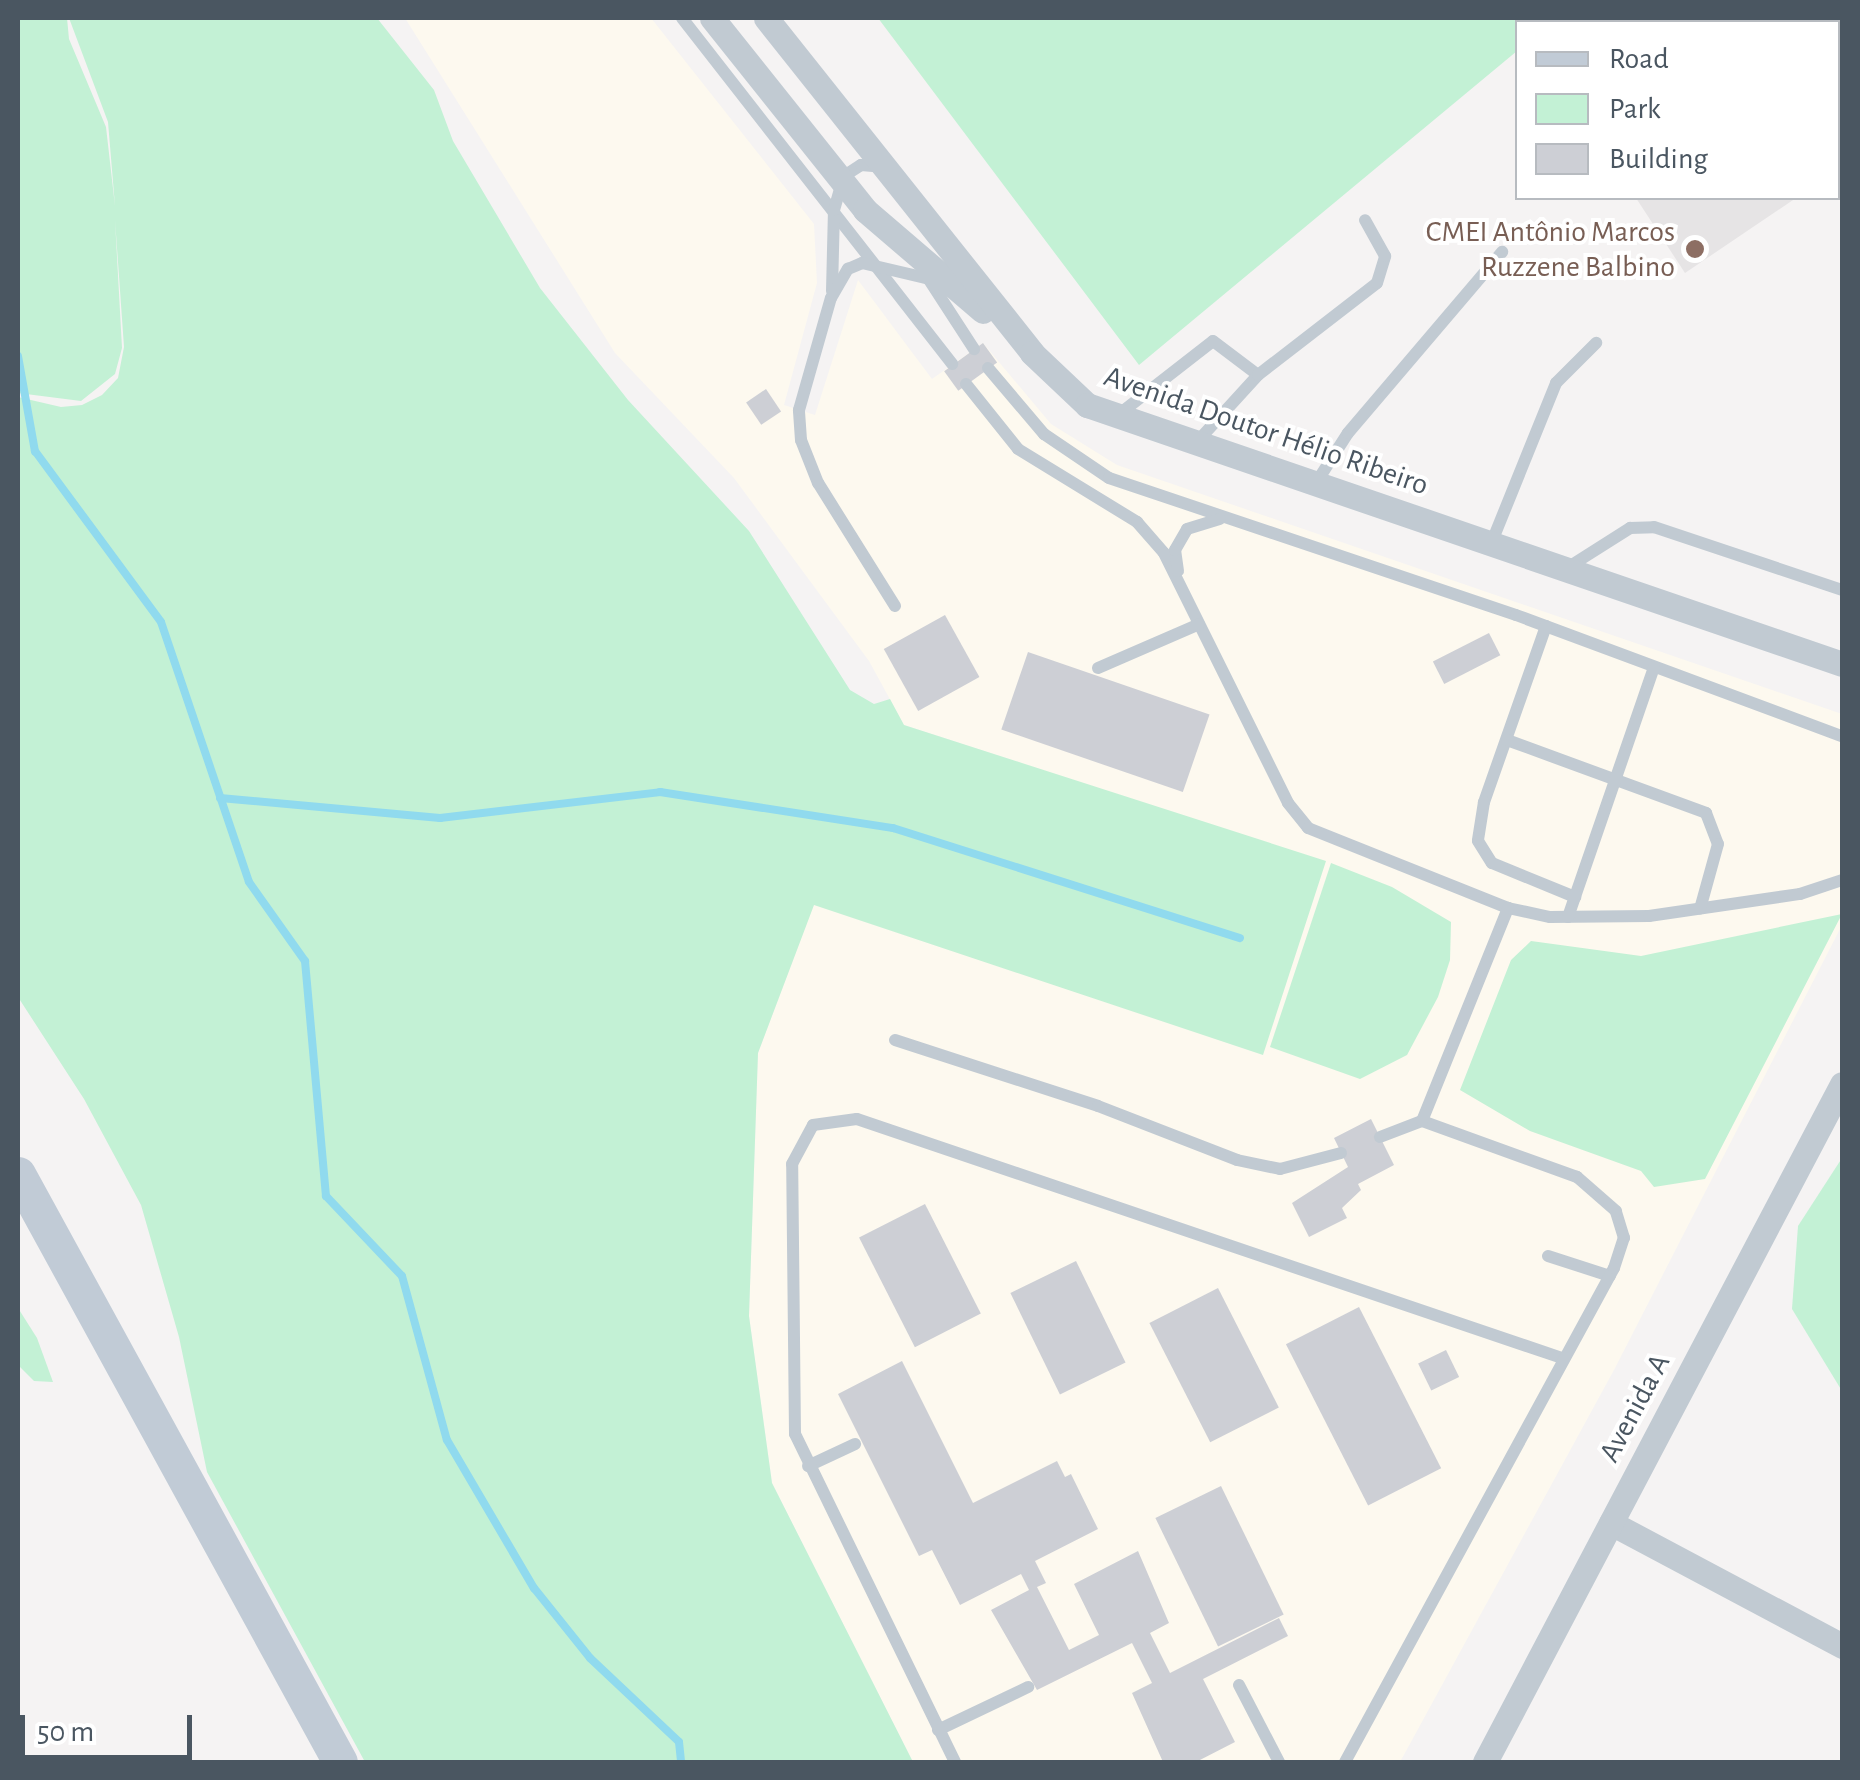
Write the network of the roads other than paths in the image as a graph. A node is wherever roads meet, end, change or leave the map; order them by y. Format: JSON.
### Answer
{"nodes":[{"id":1,"x":682,"y":18,"type":"edge"},
{"id":2,"x":712,"y":18,"type":"edge"},
{"id":3,"x":766,"y":18,"type":"edge"},
{"id":4,"x":882,"y":167,"type":"junction"},
{"id":5,"x":841,"y":182,"type":"junction"},
{"id":6,"x":916,"y":209,"type":"junction"},
{"id":7,"x":834,"y":210,"type":"junction"},
{"id":8,"x":1365,"y":220,"type":"dead end"},
{"id":9,"x":1502,"y":252,"type":"dead end"},
{"id":10,"x":882,"y":268,"type":"junction"},
{"id":11,"x":923,"y":270,"type":"junction"},
{"id":12,"x":832,"y":298,"type":"junction"},
{"id":13,"x":1596,"y":343,"type":"dead end"},
{"id":14,"x":974,"y":348,"type":"dead end"},
{"id":15,"x":1032,"y":353,"type":"junction"},
{"id":16,"x":952,"y":364,"type":"dead end"},
{"id":17,"x":988,"y":368,"type":"dead end"},
{"id":18,"x":1258,"y":374,"type":"junction"},
{"id":19,"x":966,"y":384,"type":"dead end"},
{"id":20,"x":1116,"y":417,"type":"junction"},
{"id":21,"x":1196,"y":444,"type":"junction"},
{"id":22,"x":1315,"y":484,"type":"junction"},
{"id":23,"x":1221,"y":518,"type":"junction"},
{"id":24,"x":1492,"y":544,"type":"junction"},
{"id":25,"x":1566,"y":568,"type":"junction"},
{"id":26,"x":1842,"y":590,"type":"edge"},
{"id":27,"x":1185,"y":596,"type":"junction"},
{"id":28,"x":895,"y":606,"type":"dead end"},
{"id":29,"x":1199,"y":624,"type":"junction"},
{"id":30,"x":1546,"y":626,"type":"junction"},
{"id":31,"x":1842,"y":664,"type":"edge"},
{"id":32,"x":1654,"y":667,"type":"junction"},
{"id":33,"x":1098,"y":668,"type":"dead end"},
{"id":34,"x":1842,"y":736,"type":"edge"},
{"id":35,"x":1507,"y":740,"type":"junction"},
{"id":36,"x":1616,"y":778,"type":"junction"},
{"id":37,"x":1842,"y":880,"type":"edge"},
{"id":38,"x":1575,"y":897,"type":"junction"},
{"id":39,"x":1508,"y":908,"type":"junction"},
{"id":40,"x":1700,"y":909,"type":"junction"},
{"id":41,"x":1568,"y":918,"type":"junction"},
{"id":42,"x":895,"y":1040,"type":"dead end"},
{"id":43,"x":1842,"y":1084,"type":"edge"},
{"id":44,"x":1422,"y":1120,"type":"junction"},
{"id":45,"x":1380,"y":1137,"type":"dead end"},
{"id":46,"x":1341,"y":1153,"type":"dead end"},
{"id":47,"x":18,"y":1174,"type":"edge"},
{"id":48,"x":18,"y":1217,"type":"edge"},
{"id":49,"x":1548,"y":1256,"type":"dead end"},
{"id":50,"x":1610,"y":1276,"type":"junction"},
{"id":51,"x":1562,"y":1358,"type":"junction"},
{"id":52,"x":855,"y":1444,"type":"dead end"},
{"id":53,"x":808,"y":1466,"type":"junction"},
{"id":54,"x":1611,"y":1523,"type":"junction"},
{"id":55,"x":1842,"y":1646,"type":"edge"},
{"id":56,"x":1239,"y":1685,"type":"dead end"},
{"id":57,"x":1028,"y":1686,"type":"dead end"},
{"id":58,"x":938,"y":1730,"type":"junction"},
{"id":59,"x":320,"y":1762,"type":"edge"},
{"id":60,"x":340,"y":1762,"type":"edge"},
{"id":61,"x":955,"y":1762,"type":"edge"},
{"id":62,"x":1279,"y":1762,"type":"edge"},
{"id":63,"x":1346,"y":1762,"type":"edge"},
{"id":64,"x":1484,"y":1762,"type":"edge"}],
"edges":[{"from":1,"to":7,"type":"lane"},
{"from":2,"to":5,"type":"street"},
{"from":3,"to":4,"type":"street","name":"Avenida Doutor Hélio Ribeiro"},
{"from":4,"to":5,"type":"lane"},
{"from":4,"to":6,"type":"street","name":"Avenida Doutor Hélio Ribeiro"},
{"from":5,"to":7,"type":"lane"},
{"from":5,"to":11,"type":"street"},
{"from":6,"to":11,"type":"lane"},
{"from":6,"to":15,"type":"street","name":"Avenida Doutor Hélio Ribeiro"},
{"from":7,"to":10,"type":"lane"},
{"from":7,"to":12,"type":"lane"},
{"from":8,"to":18,"type":"lane"},
{"from":9,"to":22,"type":"lane"},
{"from":10,"to":11,"type":"lane"},
{"from":10,"to":12,"type":"lane"},
{"from":10,"to":16,"type":"lane"},
{"from":11,"to":14,"type":"lane"},
{"from":11,"to":15,"type":"street"},
{"from":12,"to":28,"type":"lane"},
{"from":13,"to":24,"type":"lane"},
{"from":15,"to":20,"type":"street","name":"Avenida Doutor Hélio Ribeiro"},
{"from":17,"to":23,"type":"lane"},
{"from":18,"to":20,"type":"lane"},
{"from":18,"to":21,"type":"lane"},
{"from":19,"to":27,"type":"lane"},
{"from":20,"to":21,"type":"street","name":"Avenida Doutor Hélio Ribeiro"},
{"from":21,"to":22,"type":"street","name":"Avenida Doutor Hélio Ribeiro"},
{"from":22,"to":24,"type":"street","name":"Avenida Doutor Hélio Ribeiro"},
{"from":23,"to":27,"type":"lane"},
{"from":23,"to":30,"type":"lane"},
{"from":24,"to":25,"type":"street","name":"Avenida Doutor Hélio Ribeiro"},
{"from":25,"to":26,"type":"lane"},
{"from":25,"to":31,"type":"street","name":"Avenida Doutor Hélio Ribeiro"},
{"from":27,"to":29,"type":"lane"},
{"from":29,"to":33,"type":"lane"},
{"from":29,"to":39,"type":"lane"},
{"from":30,"to":32,"type":"lane"},
{"from":30,"to":35,"type":"lane"},
{"from":32,"to":34,"type":"lane"},
{"from":32,"to":36,"type":"lane"},
{"from":35,"to":36,"type":"lane"},
{"from":35,"to":38,"type":"lane"},
{"from":36,"to":38,"type":"lane"},
{"from":36,"to":40,"type":"lane"},
{"from":37,"to":40,"type":"lane"},
{"from":38,"to":41,"type":"lane"},
{"from":39,"to":41,"type":"lane"},
{"from":39,"to":44,"type":"lane"},
{"from":40,"to":41,"type":"lane"},
{"from":42,"to":46,"type":"lane"},
{"from":43,"to":54,"type":"street","name":"Avenida A"},
{"from":44,"to":45,"type":"lane"},
{"from":44,"to":50,"type":"lane"},
{"from":47,"to":60,"type":"street"},
{"from":48,"to":59,"type":"street"},
{"from":49,"to":50,"type":"lane"},
{"from":50,"to":51,"type":"lane"},
{"from":51,"to":53,"type":"lane"},
{"from":51,"to":63,"type":"lane"},
{"from":52,"to":53,"type":"lane"},
{"from":53,"to":58,"type":"lane"},
{"from":54,"to":55,"type":"street"},
{"from":54,"to":64,"type":"street","name":"Avenida A"},
{"from":56,"to":62,"type":"lane"},
{"from":57,"to":58,"type":"lane"},
{"from":58,"to":61,"type":"lane"}]}
